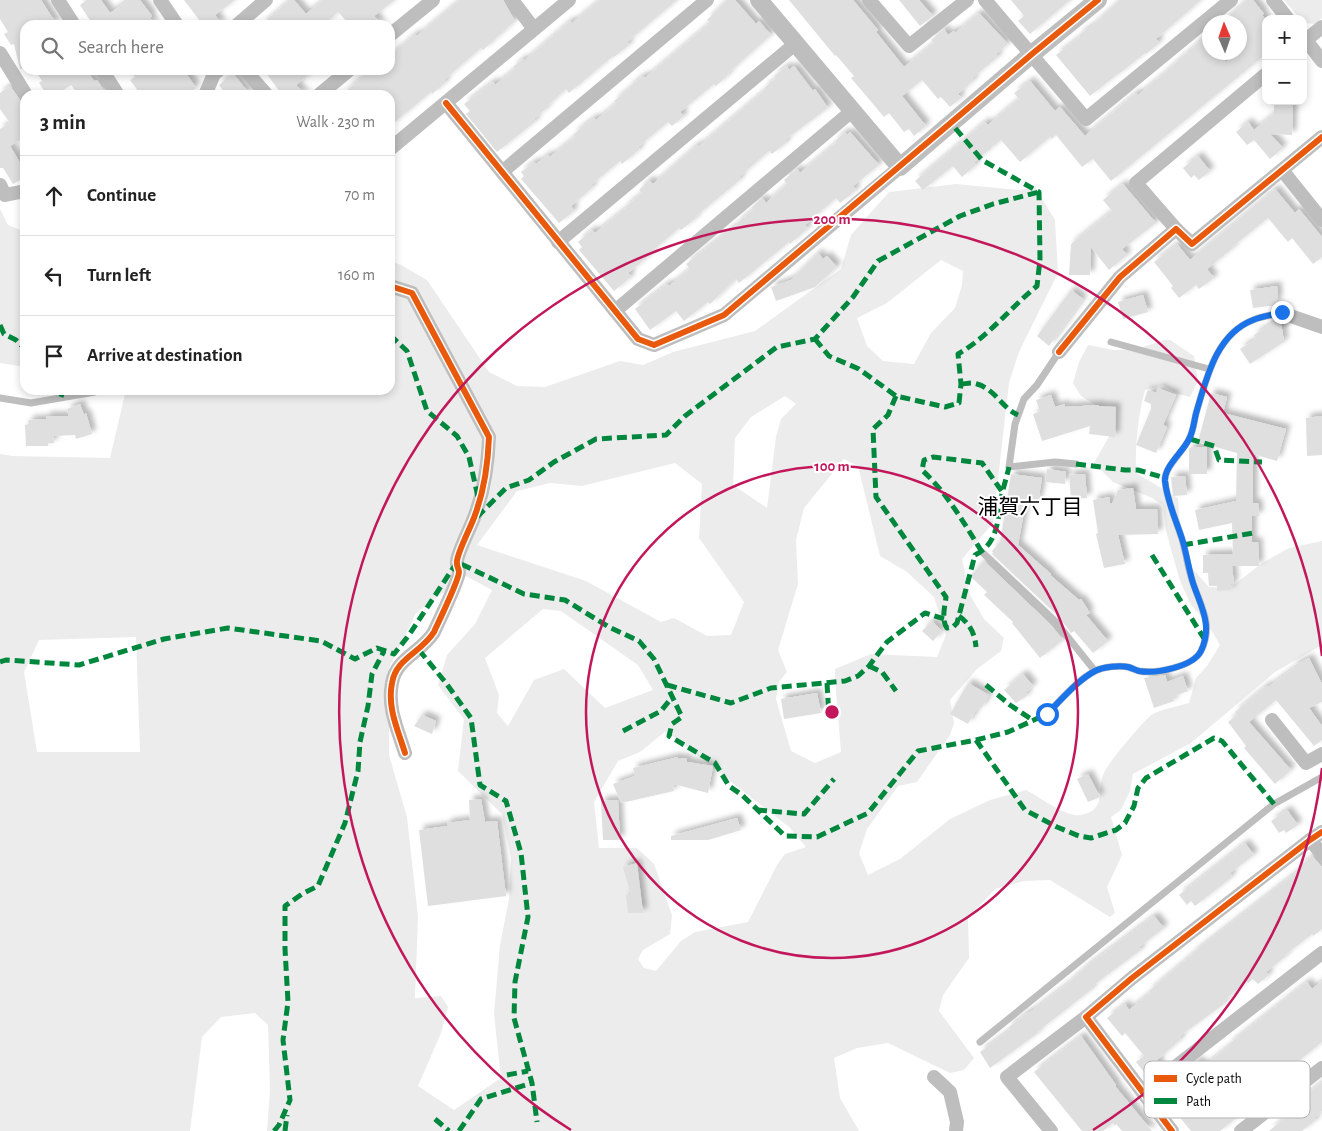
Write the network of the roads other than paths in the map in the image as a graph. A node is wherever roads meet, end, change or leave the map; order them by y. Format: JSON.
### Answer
{"nodes":[{"id":1,"x":58,"y":0,"type":"edge"},
{"id":2,"x":160,"y":0,"type":"edge"},
{"id":3,"x":266,"y":0,"type":"edge"},
{"id":4,"x":512,"y":0,"type":"edge"},
{"id":5,"x":569,"y":0,"type":"edge"},
{"id":6,"x":707,"y":0,"type":"edge"},
{"id":7,"x":758,"y":0,"type":"edge"},
{"id":8,"x":870,"y":0,"type":"edge"},
{"id":9,"x":966,"y":0,"type":"edge"},
{"id":10,"x":985,"y":0,"type":"edge"},
{"id":11,"x":1098,"y":0,"type":"edge"},
{"id":12,"x":1231,"y":0,"type":"edge"},
{"id":13,"x":1272,"y":0,"type":"edge"},
{"id":14,"x":425,"y":2,"type":"edge"},
{"id":15,"x":1285,"y":15,"type":"edge"},
{"id":16,"x":71,"y":20,"type":"edge"},
{"id":17,"x":174,"y":20,"type":"edge"},
{"id":18,"x":243,"y":20,"type":"edge"},
{"id":19,"x":1322,"y":27,"type":"edge"},
{"id":20,"x":534,"y":29,"type":"junction"},
{"id":21,"x":395,"y":30,"type":"edge"},
{"id":22,"x":1307,"y":38,"type":"edge"},
{"id":23,"x":795,"y":44,"type":"junction"},
{"id":24,"x":1307,"y":44,"type":"edge"},
{"id":25,"x":0,"y":53,"type":"edge"},
{"id":26,"x":1032,"y":54,"type":"junction"},
{"id":27,"x":1322,"y":61,"type":"edge"},
{"id":28,"x":105,"y":75,"type":"edge"},
{"id":29,"x":212,"y":75,"type":"edge"},
{"id":30,"x":249,"y":75,"type":"edge"},
{"id":31,"x":343,"y":75,"type":"edge"},
{"id":32,"x":1262,"y":77,"type":"edge"},
{"id":33,"x":23,"y":90,"type":"edge"},
{"id":34,"x":115,"y":90,"type":"edge"},
{"id":35,"x":207,"y":90,"type":"edge"},
{"id":36,"x":263,"y":90,"type":"edge"},
{"id":37,"x":325,"y":90,"type":"edge"},
{"id":38,"x":446,"y":103,"type":"junction"},
{"id":39,"x":852,"y":111,"type":"junction"},
{"id":40,"x":1322,"y":137,"type":"edge"},
{"id":41,"x":395,"y":145,"type":"edge"},
{"id":42,"x":900,"y":167,"type":"junction"},
{"id":43,"x":1282,"y":170,"type":"junction"},
{"id":44,"x":502,"y":172,"type":"junction"},
{"id":45,"x":0,"y":185,"type":"edge"},
{"id":46,"x":20,"y":192,"type":"edge"},
{"id":47,"x":1322,"y":220,"type":"edge"},
{"id":48,"x":1176,"y":229,"type":"junction"},
{"id":49,"x":558,"y":242,"type":"junction"},
{"id":50,"x":395,"y":288,"type":"edge"},
{"id":51,"x":615,"y":311,"type":"junction"},
{"id":52,"x":1282,"y":312,"type":"joint"},
{"id":53,"x":1322,"y":327,"type":"edge"},
{"id":54,"x":1111,"y":342,"type":"dead end"},
{"id":55,"x":1059,"y":352,"type":"joint"},
{"id":56,"x":1209,"y":369,"type":"junction"},
{"id":57,"x":78,"y":395,"type":"edge"},
{"id":58,"x":0,"y":398,"type":"edge"},
{"id":59,"x":1076,"y":464,"type":"dead end"},
{"id":60,"x":982,"y":552,"type":"dead end"},
{"id":61,"x":1095,"y":671,"type":"junction"},
{"id":62,"x":1047,"y":714,"type":"dead end"},
{"id":63,"x":1272,"y":720,"type":"dead end"},
{"id":64,"x":405,"y":753,"type":"dead end"},
{"id":65,"x":1322,"y":754,"type":"edge"},
{"id":66,"x":1322,"y":777,"type":"edge"},
{"id":67,"x":1316,"y":836,"type":"edge"},
{"id":68,"x":1322,"y":854,"type":"edge"},
{"id":69,"x":1322,"y":953,"type":"edge"},
{"id":70,"x":1086,"y":1017,"type":"junction"},
{"id":71,"x":980,"y":1042,"type":"dead end"},
{"id":72,"x":1183,"y":1061,"type":"edge"},
{"id":73,"x":1322,"y":1068,"type":"edge"},
{"id":74,"x":934,"y":1077,"type":"dead end"},
{"id":75,"x":1310,"y":1077,"type":"edge"},
{"id":76,"x":1143,"y":1092,"type":"edge"},
{"id":77,"x":1162,"y":1118,"type":"edge"},
{"id":78,"x":1258,"y":1118,"type":"edge"},
{"id":79,"x":956,"y":1131,"type":"edge"},
{"id":80,"x":1051,"y":1131,"type":"edge"},
{"id":81,"x":1172,"y":1131,"type":"edge"},
{"id":82,"x":1241,"y":1131,"type":"edge"}],
"edges":[{"from":1,"to":16,"type":"street"},
{"from":2,"to":17,"type":"street"},
{"from":3,"to":18,"type":"street"},
{"from":4,"to":20,"type":"street"},
{"from":5,"to":20,"type":"street"},
{"from":6,"to":44,"type":"street"},
{"from":7,"to":23,"type":"street"},
{"from":8,"to":9,"type":"street"},
{"from":10,"to":26,"type":"street"},
{"from":11,"to":26,"type":"street"},
{"from":12,"to":26,"type":"street"},
{"from":13,"to":15,"type":"street"},
{"from":14,"to":21,"type":"street"},
{"from":19,"to":22,"type":"street"},
{"from":20,"to":38,"type":"street"},
{"from":23,"to":39,"type":"street"},
{"from":23,"to":49,"type":"street"},
{"from":24,"to":27,"type":"street"},
{"from":25,"to":33,"type":"street"},
{"from":26,"to":42,"type":"street"},
{"from":28,"to":34,"type":"street"},
{"from":29,"to":35,"type":"street"},
{"from":30,"to":36,"type":"street"},
{"from":31,"to":37,"type":"street"},
{"from":32,"to":48,"type":"street"},
{"from":38,"to":41,"type":"street"},
{"from":38,"to":44,"type":"street"},
{"from":39,"to":42,"type":"street"},
{"from":39,"to":51,"type":"street"},
{"from":40,"to":43,"type":"street"},
{"from":42,"to":51,"type":"street"},
{"from":43,"to":47,"type":"street"},
{"from":43,"to":48,"type":"street"},
{"from":44,"to":49,"type":"street"},
{"from":45,"to":46,"type":"street"},
{"from":48,"to":55,"type":"street"},
{"from":49,"to":51,"type":"street"},
{"from":50,"to":64,"type":"street"},
{"from":52,"to":53,"type":"street"},
{"from":52,"to":56,"type":"lane"},
{"from":54,"to":56,"type":"lane"},
{"from":55,"to":59,"type":"lane"},
{"from":56,"to":61,"type":"lane"},
{"from":57,"to":58,"type":"lane"},
{"from":60,"to":61,"type":"lane"},
{"from":61,"to":62,"type":"lane"},
{"from":63,"to":65,"type":"street"},
{"from":66,"to":71,"type":"lane"},
{"from":67,"to":68,"type":"street"},
{"from":67,"to":70,"type":"street"},
{"from":69,"to":72,"type":"street"},
{"from":70,"to":76,"type":"street"},
{"from":70,"to":80,"type":"street"},
{"from":73,"to":75,"type":"street"},
{"from":74,"to":79,"type":"street"},
{"from":77,"to":81,"type":"street"},
{"from":78,"to":82,"type":"street"}]}
